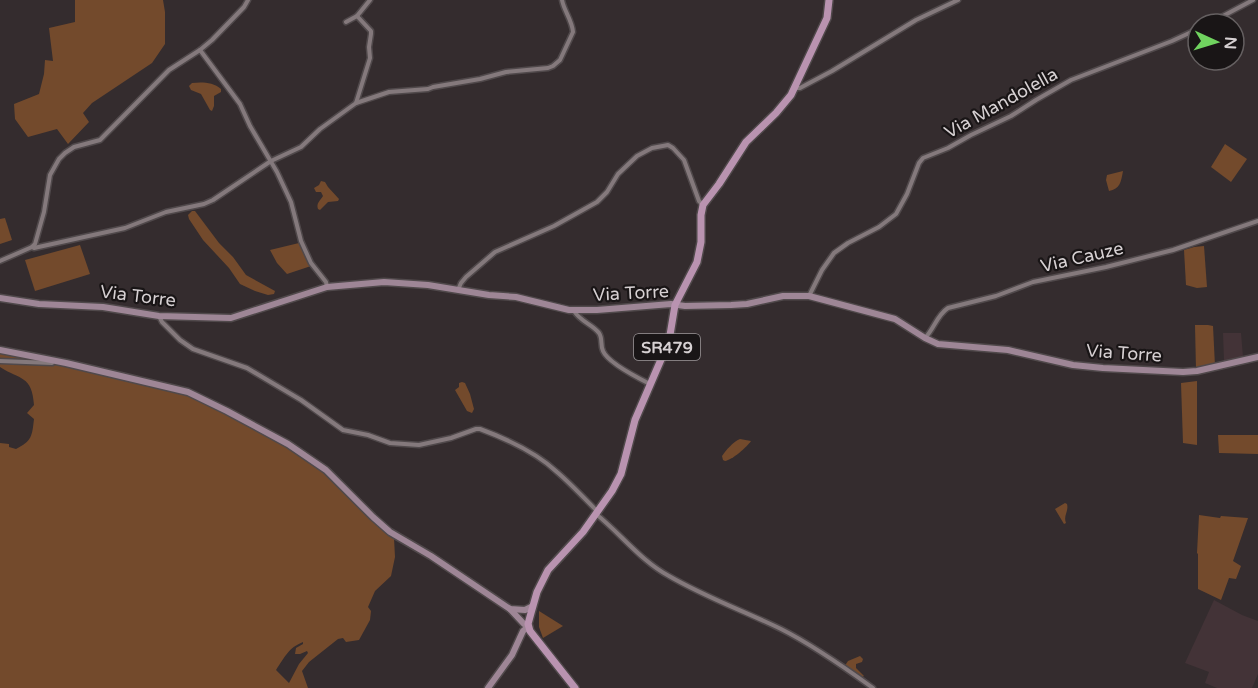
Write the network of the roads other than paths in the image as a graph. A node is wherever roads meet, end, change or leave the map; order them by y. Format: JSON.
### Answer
{"nodes":[{"id":1,"x":248,"y":0,"type":"edge"},
{"id":2,"x":370,"y":0,"type":"edge"},
{"id":3,"x":562,"y":0,"type":"edge"},
{"id":4,"x":829,"y":0,"type":"edge"},
{"id":5,"x":958,"y":0,"type":"edge"},
{"id":6,"x":1253,"y":0,"type":"edge"},
{"id":7,"x":1230,"y":12,"type":"edge"},
{"id":8,"x":357,"y":16,"type":"junction"},
{"id":9,"x":346,"y":22,"type":"dead end"},
{"id":10,"x":1186,"y":35,"type":"edge"},
{"id":11,"x":200,"y":50,"type":"junction"},
{"id":12,"x":794,"y":88,"type":"junction"},
{"id":13,"x":356,"y":103,"type":"junction"},
{"id":14,"x":271,"y":161,"type":"junction"},
{"id":15,"x":703,"y":205,"type":"junction"},
{"id":16,"x":1258,"y":221,"type":"edge"},
{"id":17,"x":32,"y":247,"type":"junction"},
{"id":18,"x":0,"y":253,"type":"edge"},
{"id":19,"x":2,"y":260,"type":"edge"},
{"id":20,"x":327,"y":287,"type":"junction"},
{"id":21,"x":458,"y":290,"type":"junction"},
{"id":22,"x":809,"y":296,"type":"junction"},
{"id":23,"x":0,"y":298,"type":"edge"},
{"id":24,"x":675,"y":304,"type":"junction"},
{"id":25,"x":574,"y":310,"type":"junction"},
{"id":26,"x":159,"y":316,"type":"junction"},
{"id":27,"x":925,"y":338,"type":"junction"},
{"id":28,"x":0,"y":350,"type":"edge"},
{"id":29,"x":1258,"y":357,"type":"edge"},
{"id":30,"x":53,"y":360,"type":"junction"},
{"id":31,"x":0,"y":361,"type":"edge"},
{"id":32,"x":650,"y":384,"type":"junction"},
{"id":33,"x":597,"y":513,"type":"junction"},
{"id":34,"x":533,"y":606,"type":"junction"},
{"id":35,"x":510,"y":609,"type":"junction"},
{"id":36,"x":529,"y":626,"type":"junction"},
{"id":37,"x":488,"y":688,"type":"edge"},
{"id":38,"x":575,"y":688,"type":"edge"},
{"id":39,"x":873,"y":688,"type":"edge"}],
"edges":[{"from":1,"to":11,"type":"street"},
{"from":2,"to":8,"type":"street"},
{"from":3,"to":13,"type":"street"},
{"from":4,"to":12,"type":"main road"},
{"from":5,"to":12,"type":"street"},
{"from":6,"to":7,"type":"street"},
{"from":8,"to":9,"type":"street"},
{"from":8,"to":13,"type":"street"},
{"from":10,"to":22,"type":"street","name":"Via Mandolella"},
{"from":11,"to":14,"type":"street"},
{"from":11,"to":17,"type":"street"},
{"from":12,"to":15,"type":"main road"},
{"from":13,"to":14,"type":"street"},
{"from":14,"to":17,"type":"street"},
{"from":14,"to":20,"type":"street"},
{"from":15,"to":21,"type":"street"},
{"from":15,"to":24,"type":"main road","number":"SR479"},
{"from":16,"to":27,"type":"street","name":"Via Cauze"},
{"from":17,"to":19,"type":"street"},
{"from":18,"to":19,"type":"street"},
{"from":20,"to":21,"type":"main road","name":"Via Torre"},
{"from":20,"to":26,"type":"main road","name":"Via Torre"},
{"from":21,"to":25,"type":"main road","name":"Via Torre"},
{"from":22,"to":24,"type":"main road","name":"Via Torre"},
{"from":22,"to":27,"type":"main road","name":"Via Torre"},
{"from":23,"to":26,"type":"main road","name":"Via Torre"},
{"from":24,"to":25,"type":"main road","name":"Via Torre"},
{"from":24,"to":32,"type":"main road","number":"SR479"},
{"from":25,"to":32,"type":"street"},
{"from":26,"to":33,"type":"street"},
{"from":27,"to":29,"type":"main road","name":"Via Torre"},
{"from":28,"to":30,"type":"main road"},
{"from":30,"to":31,"type":"street"},
{"from":30,"to":35,"type":"main road"},
{"from":32,"to":33,"type":"main road","number":"SR479"},
{"from":33,"to":34,"type":"main road","number":"SR479"},
{"from":33,"to":39,"type":"street"},
{"from":34,"to":35,"type":"main road"},
{"from":34,"to":36,"type":"main road","number":"SR479"},
{"from":35,"to":36,"type":"main road"},
{"from":36,"to":37,"type":"main road"},
{"from":36,"to":38,"type":"main road"}]}
